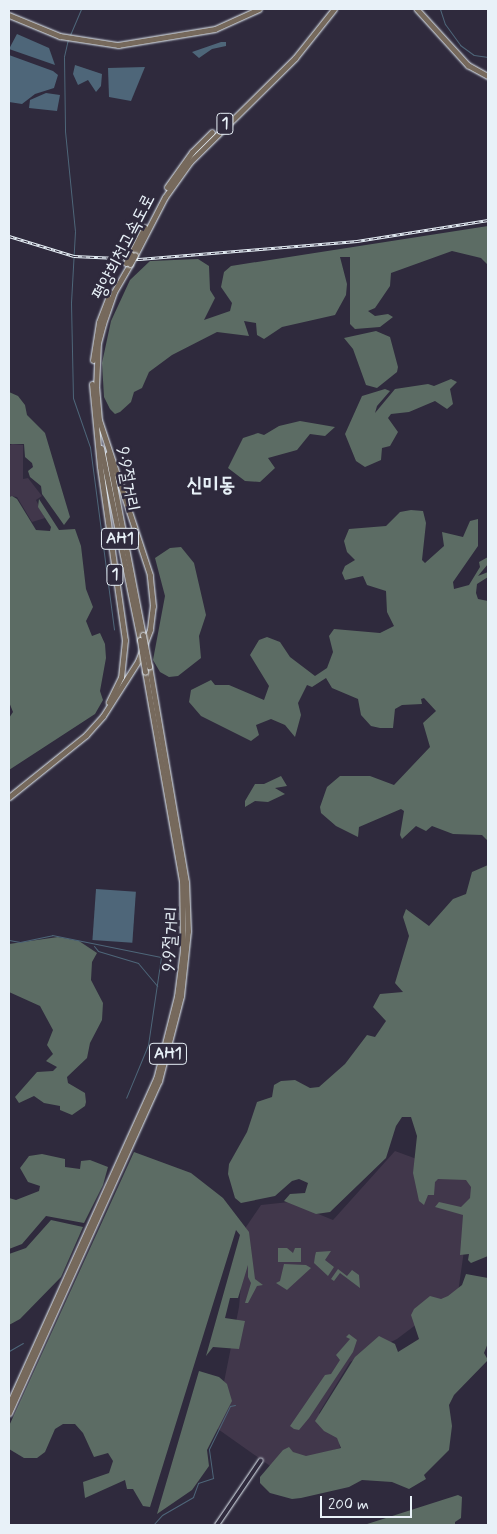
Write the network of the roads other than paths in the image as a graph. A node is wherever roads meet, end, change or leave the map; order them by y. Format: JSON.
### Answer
{"nodes":[{"id":1,"x":258,"y":9,"type":"edge"},
{"id":2,"x":330,"y":9,"type":"edge"},
{"id":3,"x":334,"y":9,"type":"edge"},
{"id":4,"x":417,"y":9,"type":"edge"},
{"id":5,"x":9,"y":15,"type":"edge"},
{"id":6,"x":488,"y":76,"type":"edge"},
{"id":7,"x":133,"y":254,"type":"junction"},
{"id":8,"x":128,"y":264,"type":"junction"},
{"id":9,"x":98,"y":438,"type":"junction"},
{"id":10,"x":106,"y":439,"type":"junction"},
{"id":11,"x":141,"y":637,"type":"junction"},
{"id":12,"x":9,"y":793,"type":"edge"},
{"id":13,"x":9,"y":797,"type":"edge"},
{"id":14,"x":9,"y":1404,"type":"edge"},
{"id":15,"x":9,"y":1413,"type":"edge"},
{"id":16,"x":261,"y":1460,"type":"dead end"},
{"id":17,"x":216,"y":1525,"type":"edge"}],
"edges":[{"from":1,"to":5,"type":"main road"},
{"from":2,"to":7,"type":"highway","name":"평양희천고속도로","number":"1"},
{"from":3,"to":7,"type":"highway","name":"평양희천고속도로","number":"1"},
{"from":4,"to":6,"type":"main road"},
{"from":7,"to":8,"type":"highway","name":"평양희천고속도로","number":"1","bridge":true},
{"from":8,"to":9,"type":"highway","name":"평양희천고속도로","number":"1"},
{"from":8,"to":10,"type":"highway","name":"평양희천고속도로","number":"1"},
{"from":9,"to":11,"type":"highway","name":"9·9절거리","number":"AH1"},
{"from":9,"to":12,"type":"highway","name":"평양희천고속도로","number":"1"},
{"from":10,"to":11,"type":"highway","name":"9·9절거리","number":"AH1"},
{"from":10,"to":13,"type":"highway","name":"평양희천고속도로","number":"1"},
{"from":11,"to":14,"type":"highway","name":"9·9절거리","number":"AH1","bridge":true},
{"from":11,"to":15,"type":"highway","name":"9·9절거리","number":"AH1","bridge":true},
{"from":16,"to":17,"type":"street"}]}
